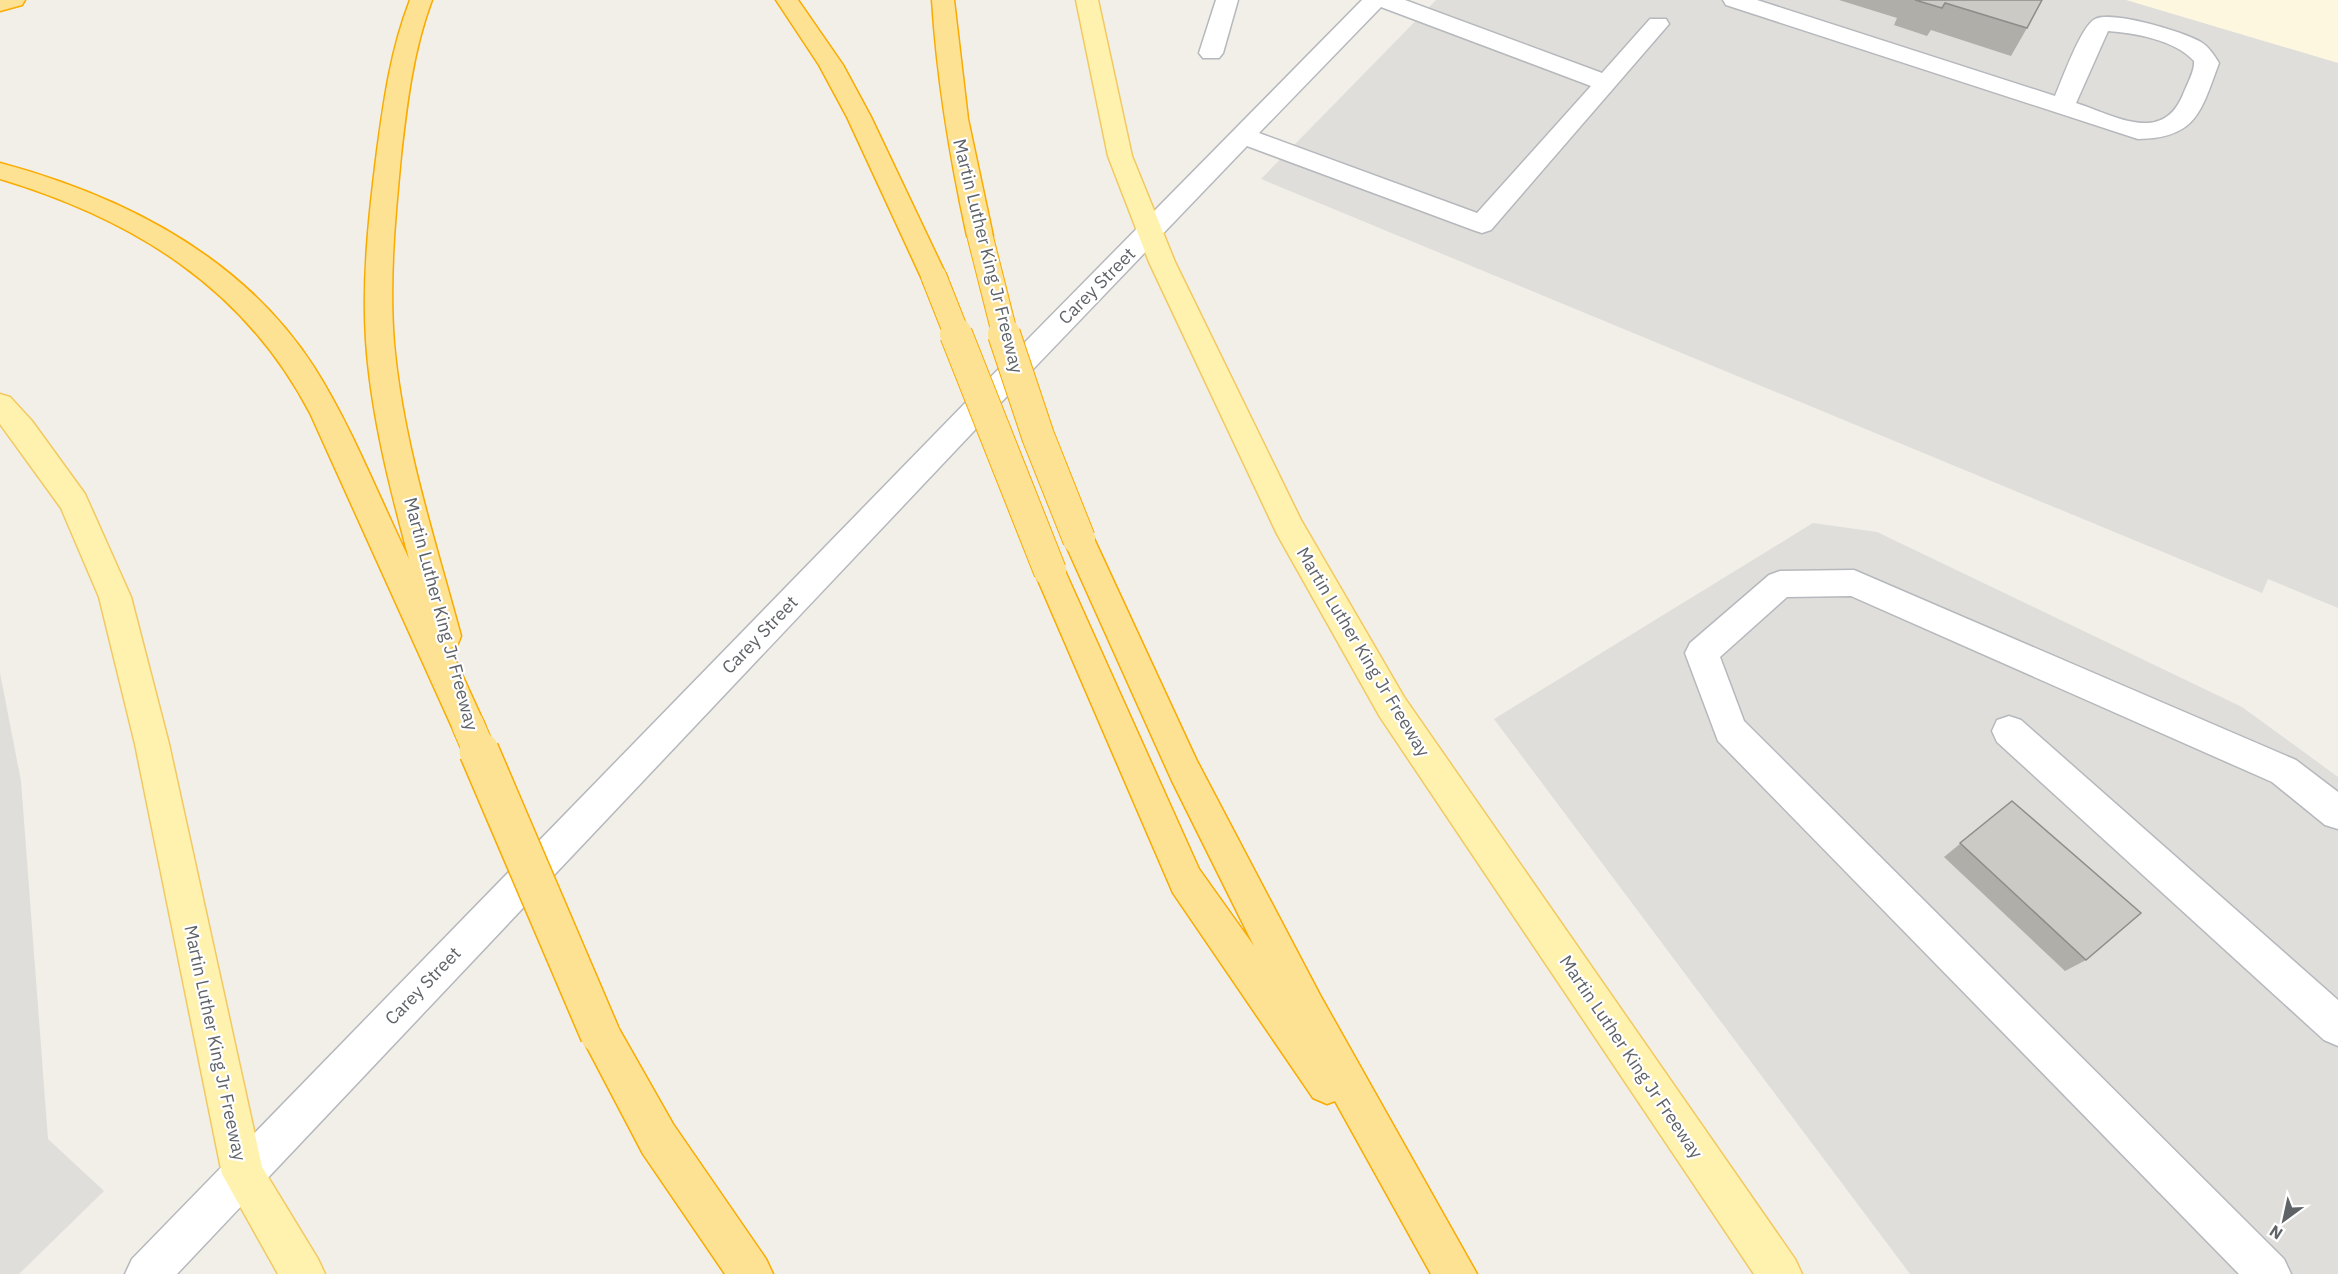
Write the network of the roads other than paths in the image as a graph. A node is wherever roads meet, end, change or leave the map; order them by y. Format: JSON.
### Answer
{"nodes":[{"id":1,"x":14,"y":0,"type":"edge"},
{"id":2,"x":422,"y":0,"type":"edge"},
{"id":3,"x":787,"y":0,"type":"edge"},
{"id":4,"x":943,"y":0,"type":"edge"},
{"id":5,"x":1087,"y":0,"type":"edge"},
{"id":6,"x":1227,"y":0,"type":"edge"},
{"id":7,"x":1375,"y":0,"type":"edge"},
{"id":8,"x":1383,"y":0,"type":"edge"},
{"id":9,"x":1734,"y":0,"type":"edge"},
{"id":10,"x":0,"y":4,"type":"edge"},
{"id":11,"x":1658,"y":24,"type":"dead end"},
{"id":12,"x":1211,"y":53,"type":"dead end"},
{"id":13,"x":1605,"y":83,"type":"junction"},
{"id":14,"x":2062,"y":106,"type":"junction"},
{"id":15,"x":1243,"y":136,"type":"junction"},
{"id":16,"x":0,"y":171,"type":"edge"},
{"id":17,"x":1150,"y":232,"type":"junction"},
{"id":18,"x":0,"y":405,"type":"edge"},
{"id":19,"x":468,"y":725,"type":"junction"},
{"id":20,"x":2009,"y":731,"type":"dead end"},
{"id":21,"x":2338,"y":813,"type":"edge"},
{"id":22,"x":2338,"y":1026,"type":"edge"},
{"id":23,"x":243,"y":1174,"type":"junction"},
{"id":24,"x":1434,"y":1238,"type":"junction"},
{"id":25,"x":147,"y":1274,"type":"edge"},
{"id":26,"x":303,"y":1274,"type":"edge"},
{"id":27,"x":751,"y":1274,"type":"edge"},
{"id":28,"x":1455,"y":1274,"type":"edge"},
{"id":29,"x":1779,"y":1274,"type":"edge"},
{"id":30,"x":2269,"y":1274,"type":"edge"}],
"edges":[{"from":1,"to":10,"type":"highway"},
{"from":2,"to":19,"type":"highway","name":"Martin Luther King Jr Freeway"},
{"from":3,"to":24,"type":"highway","bridge":true},
{"from":4,"to":24,"type":"highway","name":"Martin Luther King Jr Freeway","bridge":true},
{"from":5,"to":17,"type":"main road","name":"Martin Luther King Jr Freeway"},
{"from":6,"to":12,"type":"street"},
{"from":7,"to":15,"type":"street","name":"Carey Street"},
{"from":8,"to":13,"type":"street"},
{"from":9,"to":14,"type":"street"},
{"from":11,"to":13,"type":"street"},
{"from":13,"to":15,"type":"street"},
{"from":14,"to":14,"type":"street"},
{"from":15,"to":17,"type":"street","name":"Carey Street"},
{"from":16,"to":19,"type":"highway"},
{"from":17,"to":23,"type":"street","name":"Carey Street"},
{"from":17,"to":29,"type":"main road","name":"Martin Luther King Jr Freeway"},
{"from":18,"to":23,"type":"main road","name":"Martin Luther King Jr Freeway"},
{"from":19,"to":27,"type":"highway","name":"Martin Luther King Jr Freeway","bridge":true},
{"from":20,"to":22,"type":"street"},
{"from":21,"to":30,"type":"street"},
{"from":23,"to":25,"type":"street","name":"Carey Street"},
{"from":23,"to":26,"type":"main road","name":"Martin Luther King Jr Freeway"},
{"from":24,"to":28,"type":"highway","name":"Martin Luther King Jr Freeway"}]}
